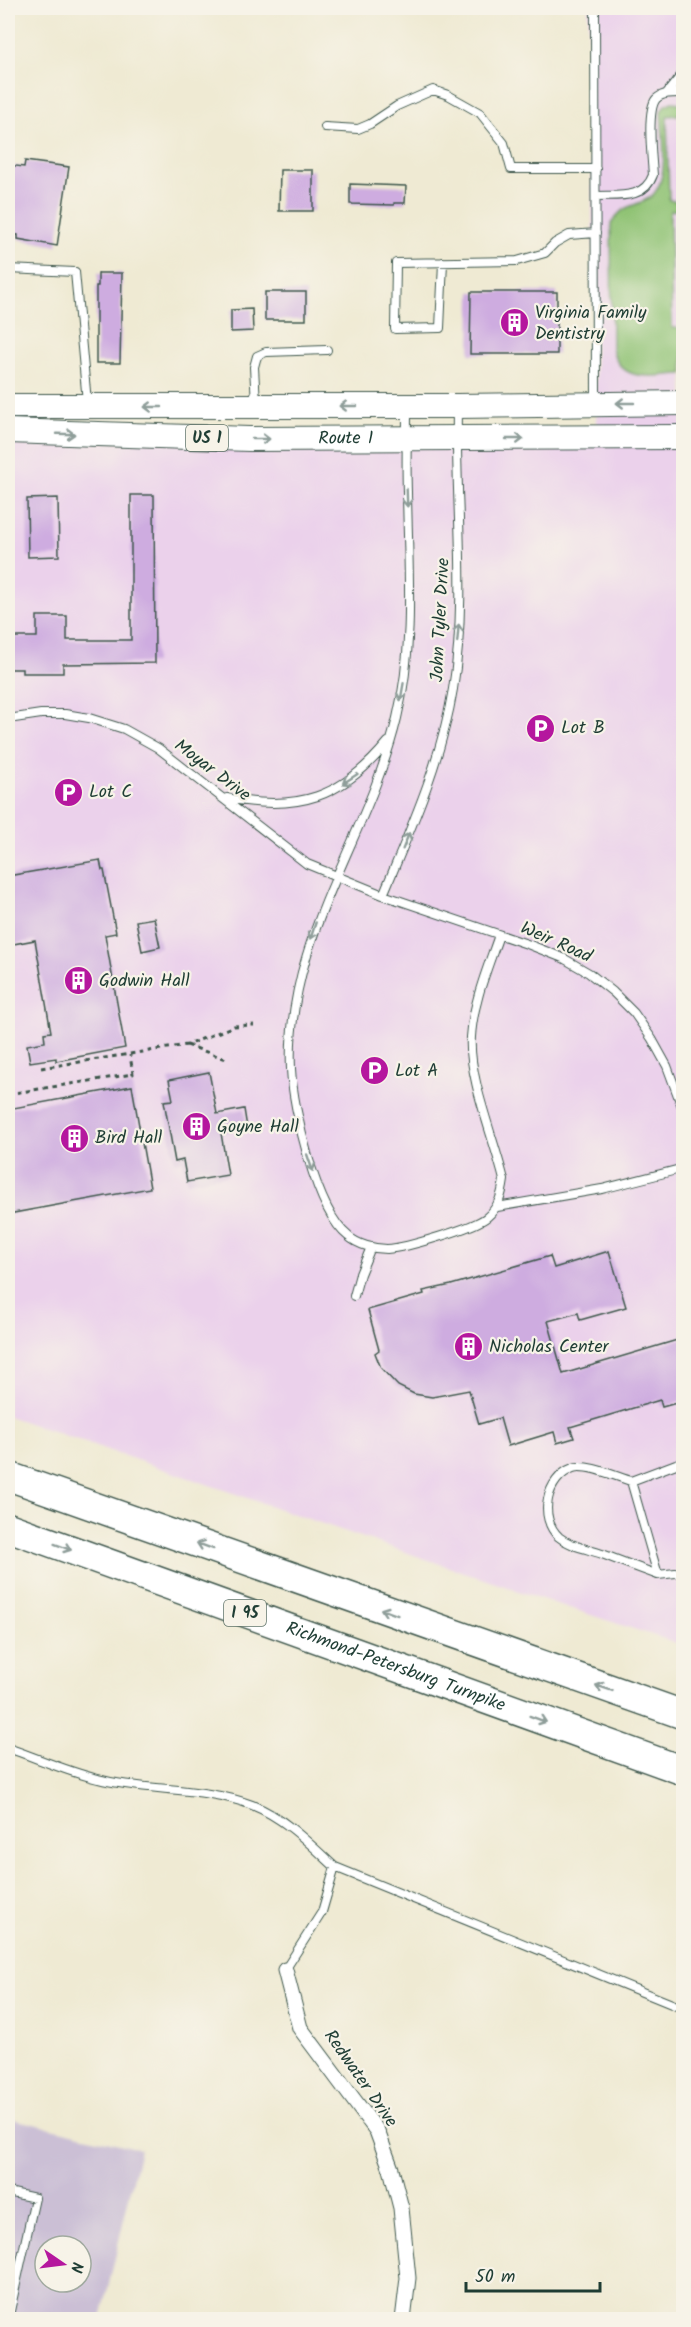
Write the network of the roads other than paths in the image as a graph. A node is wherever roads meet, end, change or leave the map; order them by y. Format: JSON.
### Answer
{"nodes":[{"id":1,"x":596,"y":8,"type":"edge"},
{"id":2,"x":684,"y":72,"type":"edge"},
{"id":3,"x":667,"y":93,"type":"junction"},
{"id":4,"x":684,"y":93,"type":"edge"},
{"id":5,"x":326,"y":127,"type":"dead end"},
{"id":6,"x":596,"y":169,"type":"junction"},
{"id":7,"x":596,"y":196,"type":"junction"},
{"id":8,"x":596,"y":233,"type":"junction"},
{"id":9,"x":443,"y":262,"type":"junction"},
{"id":10,"x":8,"y":268,"type":"edge"},
{"id":11,"x":327,"y":350,"type":"dead end"},
{"id":12,"x":684,"y":403,"type":"edge"},
{"id":13,"x":596,"y":404,"type":"junction"},
{"id":14,"x":8,"y":406,"type":"edge"},
{"id":15,"x":88,"y":406,"type":"junction"},
{"id":16,"x":256,"y":406,"type":"junction"},
{"id":17,"x":407,"y":406,"type":"junction"},
{"id":18,"x":457,"y":406,"type":"junction"},
{"id":19,"x":8,"y":431,"type":"edge"},
{"id":20,"x":684,"y":437,"type":"edge"},
{"id":21,"x":406,"y":439,"type":"junction"},
{"id":22,"x":456,"y":439,"type":"junction"},
{"id":23,"x":8,"y":719,"type":"edge"},
{"id":24,"x":391,"y":738,"type":"junction"},
{"id":25,"x":223,"y":797,"type":"junction"},
{"id":26,"x":335,"y":877,"type":"junction"},
{"id":27,"x":384,"y":895,"type":"junction"},
{"id":28,"x":499,"y":935,"type":"junction"},
{"id":29,"x":684,"y":1112,"type":"edge"},
{"id":30,"x":684,"y":1168,"type":"edge"},
{"id":31,"x":497,"y":1207,"type":"junction"},
{"id":32,"x":371,"y":1247,"type":"junction"},
{"id":33,"x":354,"y":1296,"type":"dead end"},
{"id":34,"x":684,"y":1461,"type":"edge"},
{"id":35,"x":8,"y":1476,"type":"edge"},
{"id":36,"x":631,"y":1481,"type":"junction"},
{"id":37,"x":8,"y":1527,"type":"edge"},
{"id":38,"x":684,"y":1572,"type":"edge"},
{"id":39,"x":658,"y":1575,"type":"junction"},
{"id":40,"x":676,"y":1711,"type":"edge"},
{"id":41,"x":8,"y":1748,"type":"edge"},
{"id":42,"x":684,"y":1771,"type":"edge"},
{"id":43,"x":335,"y":1868,"type":"junction"},
{"id":44,"x":285,"y":1970,"type":"joint"},
{"id":45,"x":684,"y":2008,"type":"edge"},
{"id":46,"x":8,"y":2192,"type":"edge"},
{"id":47,"x":8,"y":2319,"type":"edge"},
{"id":48,"x":403,"y":2319,"type":"edge"}],
"edges":[{"from":1,"to":6,"type":"lane"},
{"from":2,"to":3,"type":"lane"},
{"from":3,"to":4,"type":"lane"},
{"from":3,"to":7,"type":"lane"},
{"from":5,"to":6,"type":"lane"},
{"from":6,"to":7,"type":"lane"},
{"from":7,"to":8,"type":"lane"},
{"from":8,"to":9,"type":"lane"},
{"from":8,"to":13,"type":"lane"},
{"from":9,"to":9,"type":"lane"},
{"from":10,"to":15,"type":"lane"},
{"from":11,"to":16,"type":"lane"},
{"from":12,"to":13,"type":"main road","name":"Route 1","number":"US 1","one_way":true},
{"from":13,"to":18,"type":"main road","name":"Route 1","number":"US 1"},
{"from":14,"to":15,"type":"main road","name":"Route 1","number":"US 1"},
{"from":16,"to":15,"type":"main road","name":"Route 1","number":"US 1","one_way":true},
{"from":17,"to":16,"type":"main road","name":"Route 1","number":"US 1","one_way":true},
{"from":17,"to":18,"type":"main road","name":"Route 1","number":"US 1"},
{"from":17,"to":21,"type":"lane","name":"John Tyler Drive"},
{"from":18,"to":22,"type":"lane","name":"John Tyler Drive"},
{"from":19,"to":21,"type":"main road","name":"Route 1","number":"US 1","one_way":true},
{"from":22,"to":20,"type":"main road","name":"Route 1","number":"US 1","one_way":true},
{"from":21,"to":22,"type":"main road","name":"Route 1","number":"US 1"},
{"from":21,"to":24,"type":"lane","name":"John Tyler Drive","one_way":true},
{"from":27,"to":22,"type":"lane","name":"John Tyler Drive","one_way":true},
{"from":23,"to":25,"type":"lane","name":"Moyar Drive"},
{"from":24,"to":25,"type":"lane","one_way":true},
{"from":24,"to":26,"type":"lane","name":"John Tyler Drive"},
{"from":25,"to":26,"type":"lane","name":"Moyar Drive"},
{"from":26,"to":27,"type":"lane","name":"Moyar Drive"},
{"from":26,"to":32,"type":"lane","name":"John Tyler Drive","one_way":true},
{"from":27,"to":28,"type":"lane","name":"Weir Road"},
{"from":28,"to":29,"type":"lane","name":"Weir Road"},
{"from":28,"to":31,"type":"lane"},
{"from":30,"to":31,"type":"lane"},
{"from":31,"to":32,"type":"lane"},
{"from":32,"to":33,"type":"lane"},
{"from":34,"to":36,"type":"lane"},
{"from":40,"to":35,"type":"highway","one_way":true},
{"from":36,"to":39,"type":"lane"},
{"from":36,"to":39,"type":"lane"},
{"from":37,"to":42,"type":"highway","name":"Richmond-Petersburg Turnpike","number":"I 95","one_way":true},
{"from":38,"to":39,"type":"lane"},
{"from":41,"to":43,"type":"lane"},
{"from":43,"to":44,"type":"lane"},
{"from":43,"to":45,"type":"lane"},
{"from":44,"to":48,"type":"street","name":"Redwater Drive"},
{"from":46,"to":47,"type":"lane"}]}
